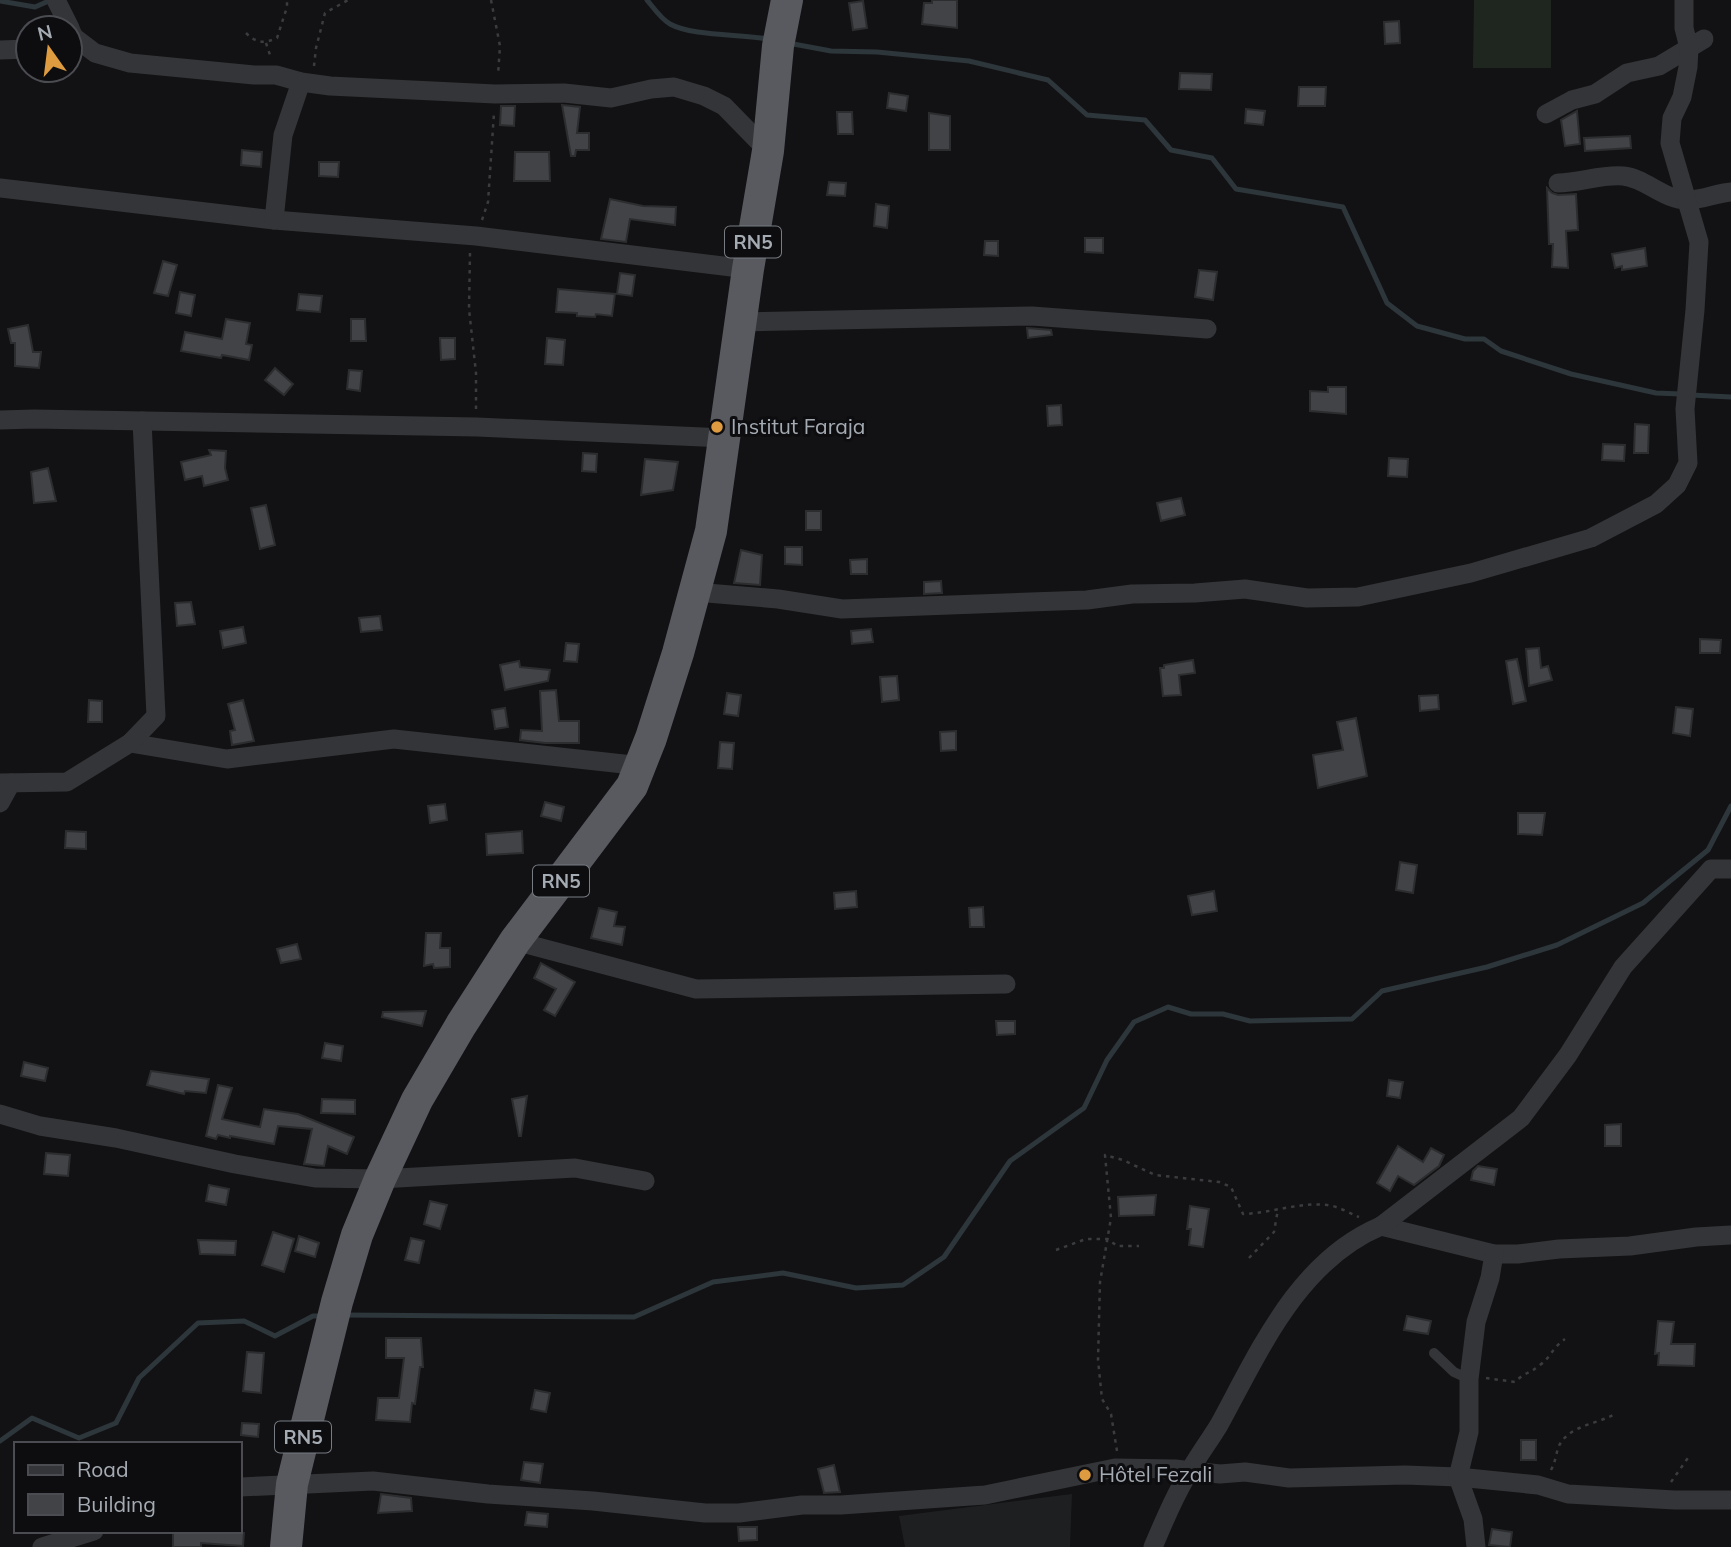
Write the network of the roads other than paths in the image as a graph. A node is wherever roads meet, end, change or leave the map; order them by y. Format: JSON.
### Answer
{"nodes":[{"id":1,"x":788,"y":0,"type":"edge"},
{"id":2,"x":1684,"y":0,"type":"edge"},
{"id":3,"x":1697,"y":43,"type":"junction"},
{"id":4,"x":84,"y":50,"type":"edge"},
{"id":5,"x":307,"y":83,"type":"junction"},
{"id":6,"x":1546,"y":114,"type":"dead end"},
{"id":7,"x":768,"y":151,"type":"junction"},
{"id":8,"x":1558,"y":183,"type":"dead end"},
{"id":9,"x":0,"y":188,"type":"edge"},
{"id":10,"x":1731,"y":192,"type":"edge"},
{"id":11,"x":1688,"y":200,"type":"junction"},
{"id":12,"x":274,"y":220,"type":"junction"},
{"id":13,"x":748,"y":269,"type":"junction"},
{"id":14,"x":741,"y":322,"type":"junction"},
{"id":15,"x":1207,"y":329,"type":"dead end"},
{"id":16,"x":0,"y":420,"type":"edge"},
{"id":17,"x":142,"y":421,"type":"junction"},
{"id":18,"x":725,"y":438,"type":"junction"},
{"id":19,"x":695,"y":592,"type":"junction"},
{"id":20,"x":130,"y":743,"type":"junction"},
{"id":21,"x":642,"y":766,"type":"junction"},
{"id":22,"x":5,"y":783,"type":"edge"},
{"id":23,"x":0,"y":803,"type":"edge"},
{"id":24,"x":1731,"y":869,"type":"edge"},
{"id":25,"x":515,"y":941,"type":"junction"},
{"id":26,"x":1006,"y":984,"type":"dead end"},
{"id":27,"x":0,"y":1114,"type":"edge"},
{"id":28,"x":380,"y":1179,"type":"junction"},
{"id":29,"x":645,"y":1181,"type":"dead end"},
{"id":30,"x":1381,"y":1226,"type":"junction"},
{"id":31,"x":1731,"y":1235,"type":"edge"},
{"id":32,"x":1494,"y":1254,"type":"junction"},
{"id":33,"x":1434,"y":1353,"type":"dead end"},
{"id":34,"x":1469,"y":1378,"type":"junction"},
{"id":35,"x":1189,"y":1471,"type":"junction"},
{"id":36,"x":1458,"y":1477,"type":"junction"},
{"id":37,"x":292,"y":1483,"type":"junction"},
{"id":38,"x":242,"y":1487,"type":"edge"},
{"id":39,"x":1731,"y":1500,"type":"edge"},
{"id":40,"x":88,"y":1533,"type":"edge"},
{"id":41,"x":42,"y":1547,"type":"edge"},
{"id":42,"x":286,"y":1547,"type":"edge"},
{"id":43,"x":1153,"y":1547,"type":"edge"},
{"id":44,"x":1475,"y":1547,"type":"edge"}],
"edges":[{"from":1,"to":7,"type":"highway","number":"RN5"},
{"from":2,"to":3,"type":"street"},
{"from":3,"to":6,"type":"street"},
{"from":3,"to":11,"type":"street"},
{"from":4,"to":5,"type":"street"},
{"from":5,"to":7,"type":"street"},
{"from":5,"to":12,"type":"street"},
{"from":7,"to":13,"type":"highway","number":"RN5"},
{"from":8,"to":11,"type":"street"},
{"from":9,"to":12,"type":"street"},
{"from":10,"to":11,"type":"street"},
{"from":11,"to":19,"type":"street"},
{"from":12,"to":13,"type":"street"},
{"from":13,"to":14,"type":"highway","number":"RN5"},
{"from":14,"to":15,"type":"street"},
{"from":14,"to":18,"type":"highway","number":"RN5"},
{"from":16,"to":17,"type":"street"},
{"from":17,"to":18,"type":"street"},
{"from":17,"to":20,"type":"street"},
{"from":18,"to":19,"type":"highway","number":"RN5"},
{"from":19,"to":21,"type":"highway","number":"RN5"},
{"from":20,"to":21,"type":"street"},
{"from":20,"to":22,"type":"street"},
{"from":21,"to":25,"type":"highway","number":"RN5"},
{"from":22,"to":23,"type":"street"},
{"from":24,"to":30,"type":"street"},
{"from":25,"to":26,"type":"street"},
{"from":25,"to":28,"type":"highway","number":"RN5"},
{"from":27,"to":28,"type":"street"},
{"from":28,"to":29,"type":"street"},
{"from":28,"to":37,"type":"highway","number":"RN5"},
{"from":30,"to":32,"type":"street"},
{"from":30,"to":35,"type":"street"},
{"from":31,"to":32,"type":"street"},
{"from":32,"to":34,"type":"street"},
{"from":33,"to":34,"type":"lane"},
{"from":34,"to":36,"type":"street"},
{"from":35,"to":36,"type":"street"},
{"from":35,"to":37,"type":"street"},
{"from":35,"to":43,"type":"street"},
{"from":36,"to":39,"type":"street"},
{"from":36,"to":44,"type":"street"},
{"from":37,"to":38,"type":"street"},
{"from":37,"to":42,"type":"highway","number":"RN5"},
{"from":40,"to":41,"type":"street"}]}
